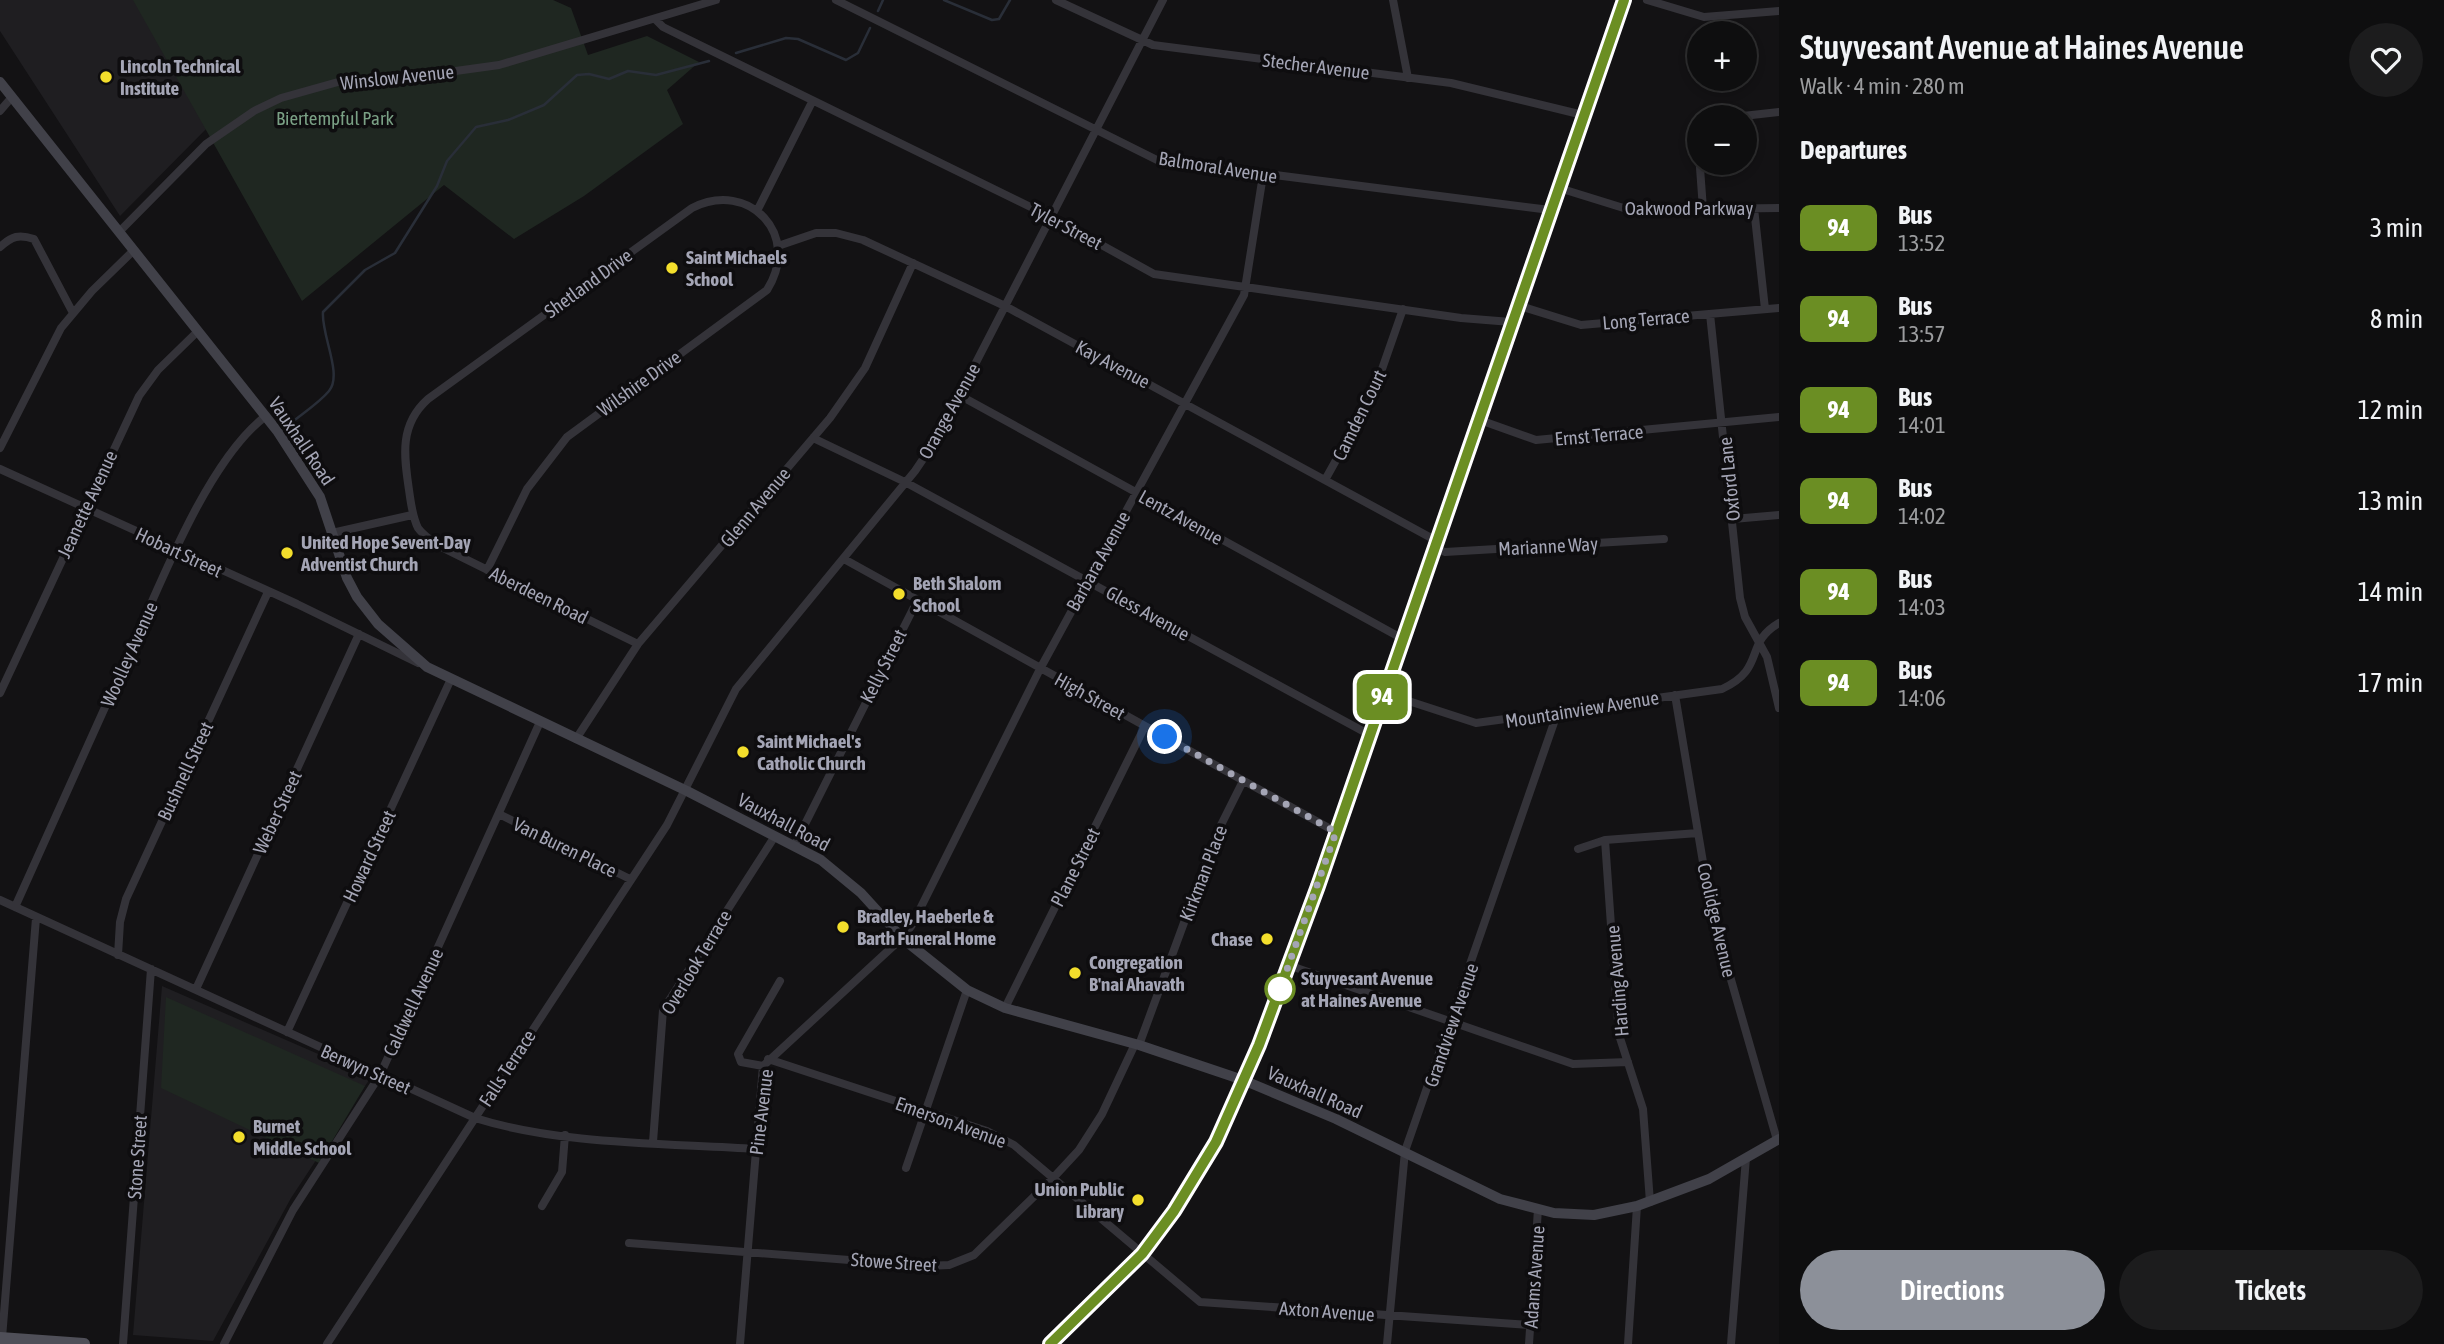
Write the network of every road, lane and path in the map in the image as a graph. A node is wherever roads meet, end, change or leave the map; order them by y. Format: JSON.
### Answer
{"nodes":[{"id":1,"x":716,"y":0,"type":"edge"},
{"id":2,"x":836,"y":0,"type":"edge"},
{"id":3,"x":1056,"y":0,"type":"edge"},
{"id":4,"x":1163,"y":0,"type":"edge"},
{"id":5,"x":1393,"y":0,"type":"edge"},
{"id":6,"x":1624,"y":0,"type":"edge"},
{"id":7,"x":1647,"y":0,"type":"edge"},
{"id":8,"x":1779,"y":11,"type":"edge"},
{"id":9,"x":656,"y":20,"type":"junction"},
{"id":10,"x":1142,"y":42,"type":"junction"},
{"id":11,"x":1408,"y":78,"type":"junction"},
{"id":12,"x":0,"y":82,"type":"edge"},
{"id":13,"x":12,"y":97,"type":"junction"},
{"id":14,"x":812,"y":102,"type":"junction"},
{"id":15,"x":0,"y":111,"type":"edge"},
{"id":16,"x":1779,"y":112,"type":"edge"},
{"id":17,"x":1757,"y":114,"type":"edge"},
{"id":18,"x":1583,"y":115,"type":"junction"},
{"id":19,"x":1097,"y":128,"type":"junction"},
{"id":20,"x":1262,"y":175,"type":"junction"},
{"id":21,"x":1701,"y":175,"type":"edge"},
{"id":22,"x":1559,"y":188,"type":"junction"},
{"id":23,"x":1754,"y":208,"type":"junction"},
{"id":24,"x":1779,"y":208,"type":"edge"},
{"id":25,"x":1703,"y":209,"type":"junction"},
{"id":26,"x":1550,"y":210,"type":"junction"},
{"id":27,"x":757,"y":211,"type":"junction"},
{"id":28,"x":1052,"y":217,"type":"junction"},
{"id":29,"x":119,"y":232,"type":"junction"},
{"id":30,"x":778,"y":246,"type":"junction"},
{"id":31,"x":0,"y":247,"type":"edge"},
{"id":32,"x":134,"y":250,"type":"junction"},
{"id":33,"x":913,"y":263,"type":"junction"},
{"id":34,"x":1247,"y":287,"type":"junction"},
{"id":35,"x":1517,"y":304,"type":"junction"},
{"id":36,"x":1005,"y":306,"type":"junction"},
{"id":37,"x":1779,"y":308,"type":"edge"},
{"id":38,"x":1402,"y":309,"type":"junction"},
{"id":39,"x":1765,"y":309,"type":"junction"},
{"id":40,"x":73,"y":313,"type":"junction"},
{"id":41,"x":1710,"y":314,"type":"junction"},
{"id":42,"x":1511,"y":322,"type":"junction"},
{"id":43,"x":198,"y":331,"type":"junction"},
{"id":44,"x":959,"y":395,"type":"junction"},
{"id":45,"x":1185,"y":403,"type":"junction"},
{"id":46,"x":266,"y":416,"type":"junction"},
{"id":47,"x":1779,"y":417,"type":"edge"},
{"id":48,"x":1477,"y":419,"type":"junction"},
{"id":49,"x":1724,"y":422,"type":"junction"},
{"id":50,"x":813,"y":438,"type":"junction"},
{"id":51,"x":0,"y":448,"type":"edge"},
{"id":52,"x":0,"y":470,"type":"edge"},
{"id":53,"x":1325,"y":480,"type":"junction"},
{"id":54,"x":905,"y":482,"type":"junction"},
{"id":55,"x":1136,"y":492,"type":"junction"},
{"id":56,"x":85,"y":508,"type":"junction"},
{"id":57,"x":412,"y":515,"type":"junction"},
{"id":58,"x":1779,"y":515,"type":"edge"},
{"id":59,"x":1733,"y":519,"type":"junction"},
{"id":60,"x":332,"y":533,"type":"junction"},
{"id":61,"x":1664,"y":539,"type":"dead end"},
{"id":62,"x":1434,"y":544,"type":"junction"},
{"id":63,"x":176,"y":550,"type":"junction"},
{"id":64,"x":844,"y":559,"type":"junction"},
{"id":65,"x":487,"y":570,"type":"junction"},
{"id":66,"x":1088,"y":580,"type":"junction"},
{"id":67,"x":268,"y":592,"type":"junction"},
{"id":68,"x":916,"y":601,"type":"junction"},
{"id":69,"x":1779,"y":623,"type":"edge"},
{"id":70,"x":359,"y":634,"type":"junction"},
{"id":71,"x":1403,"y":639,"type":"junction"},
{"id":72,"x":1757,"y":642,"type":"junction"},
{"id":73,"x":638,"y":644,"type":"junction"},
{"id":74,"x":427,"y":667,"type":"junction"},
{"id":75,"x":1040,"y":669,"type":"junction"},
{"id":76,"x":452,"y":679,"type":"junction"},
{"id":77,"x":0,"y":693,"type":"edge"},
{"id":78,"x":1384,"y":693,"type":"junction"},
{"id":79,"x":1675,"y":695,"type":"junction"},
{"id":80,"x":1779,"y":708,"type":"edge"},
{"id":81,"x":1557,"y":714,"type":"junction"},
{"id":82,"x":540,"y":722,"type":"junction"},
{"id":83,"x":1145,"y":726,"type":"junction"},
{"id":84,"x":1370,"y":735,"type":"junction"},
{"id":85,"x":576,"y":739,"type":"junction"},
{"id":86,"x":1243,"y":781,"type":"junction"},
{"id":87,"x":687,"y":791,"type":"junction"},
{"id":88,"x":499,"y":814,"type":"junction"},
{"id":89,"x":1336,"y":832,"type":"junction"},
{"id":90,"x":1698,"y":832,"type":"junction"},
{"id":91,"x":775,"y":836,"type":"junction"},
{"id":92,"x":1605,"y":840,"type":"junction"},
{"id":93,"x":794,"y":844,"type":"junction"},
{"id":94,"x":1578,"y":849,"type":"dead end"},
{"id":95,"x":630,"y":879,"type":"junction"},
{"id":96,"x":0,"y":900,"type":"edge"},
{"id":97,"x":15,"y":907,"type":"junction"},
{"id":98,"x":36,"y":918,"type":"junction"},
{"id":99,"x":902,"y":938,"type":"junction"},
{"id":100,"x":118,"y":955,"type":"junction"},
{"id":101,"x":1288,"y":965,"type":"junction"},
{"id":102,"x":151,"y":969,"type":"junction"},
{"id":103,"x":780,"y":981,"type":"dead end"},
{"id":104,"x":196,"y":989,"type":"junction"},
{"id":105,"x":967,"y":990,"type":"junction"},
{"id":106,"x":1005,"y":1008,"type":"junction"},
{"id":107,"x":1453,"y":1021,"type":"junction"},
{"id":108,"x":287,"y":1032,"type":"junction"},
{"id":109,"x":1137,"y":1045,"type":"junction"},
{"id":110,"x":1628,"y":1062,"type":"junction"},
{"id":111,"x":766,"y":1063,"type":"junction"},
{"id":112,"x":380,"y":1075,"type":"junction"},
{"id":113,"x":1243,"y":1080,"type":"junction"},
{"id":114,"x":925,"y":1111,"type":"junction"},
{"id":115,"x":475,"y":1118,"type":"junction"},
{"id":116,"x":565,"y":1135,"type":"junction"},
{"id":117,"x":1778,"y":1140,"type":"edge"},
{"id":118,"x":653,"y":1142,"type":"junction"},
{"id":119,"x":756,"y":1149,"type":"junction"},
{"id":120,"x":1405,"y":1153,"type":"junction"},
{"id":121,"x":1746,"y":1158,"type":"junction"},
{"id":122,"x":906,"y":1168,"type":"dead end"},
{"id":123,"x":1054,"y":1177,"type":"junction"},
{"id":124,"x":1650,"y":1202,"type":"junction"},
{"id":125,"x":542,"y":1206,"type":"dead end"},
{"id":126,"x":1637,"y":1206,"type":"junction"},
{"id":127,"x":1538,"y":1209,"type":"junction"},
{"id":128,"x":629,"y":1243,"type":"dead end"},
{"id":129,"x":747,"y":1250,"type":"junction"},
{"id":130,"x":1142,"y":1254,"type":"junction"},
{"id":131,"x":1390,"y":1315,"type":"junction"},
{"id":132,"x":1530,"y":1325,"type":"junction"},
{"id":133,"x":1,"y":1338,"type":"edge"},
{"id":134,"x":84,"y":1344,"type":"edge"},
{"id":135,"x":123,"y":1344,"type":"edge"},
{"id":136,"x":224,"y":1344,"type":"edge"},
{"id":137,"x":327,"y":1344,"type":"edge"},
{"id":138,"x":740,"y":1344,"type":"edge"},
{"id":139,"x":1050,"y":1344,"type":"edge"},
{"id":140,"x":1387,"y":1344,"type":"edge"},
{"id":141,"x":1529,"y":1344,"type":"edge"},
{"id":142,"x":1628,"y":1344,"type":"edge"},
{"id":143,"x":1731,"y":1344,"type":"edge"}],
"edges":[{"from":1,"to":9,"type":"street","name":"Winslow Avenue"},
{"from":2,"to":19,"type":"street","name":"Balmoral Avenue"},
{"from":3,"to":10,"type":"street","name":"Stecher Avenue"},
{"from":4,"to":10,"type":"street","name":"Orange Avenue"},
{"from":5,"to":11,"type":"street"},
{"from":6,"to":18,"type":"street"},
{"from":7,"to":8,"type":"street"},
{"from":9,"to":14,"type":"street","name":"Tyler Street"},
{"from":9,"to":29,"type":"street","name":"Winslow Avenue"},
{"from":10,"to":11,"type":"street","name":"Stecher Avenue"},
{"from":10,"to":19,"type":"street","name":"Orange Avenue"},
{"from":11,"to":18,"type":"street","name":"Stecher Avenue"},
{"from":12,"to":13,"type":"street","name":"Vauxhall Road"},
{"from":13,"to":15,"type":"street"},
{"from":13,"to":29,"type":"street","name":"Vauxhall Road"},
{"from":14,"to":27,"type":"street"},
{"from":14,"to":28,"type":"street","name":"Tyler Street"},
{"from":16,"to":17,"type":"street"},
{"from":18,"to":22,"type":"street"},
{"from":19,"to":20,"type":"street","name":"Balmoral Avenue"},
{"from":19,"to":28,"type":"street","name":"Orange Avenue"},
{"from":20,"to":26,"type":"street","name":"Balmoral Avenue"},
{"from":20,"to":34,"type":"street","name":"Barbara Avenue"},
{"from":21,"to":25,"type":"street"},
{"from":22,"to":25,"type":"street","name":"Oakwood Parkway"},
{"from":22,"to":26,"type":"street"},
{"from":23,"to":24,"type":"street","name":"Oakwood Parkway"},
{"from":23,"to":25,"type":"street","name":"Oakwood Parkway"},
{"from":23,"to":39,"type":"street"},
{"from":26,"to":35,"type":"street"},
{"from":27,"to":30,"type":"street"},
{"from":27,"to":57,"type":"street","name":"Shetland Drive"},
{"from":28,"to":34,"type":"street","name":"Tyler Street"},
{"from":28,"to":36,"type":"street","name":"Orange Avenue"},
{"from":29,"to":32,"type":"street","name":"Vauxhall Road"},
{"from":30,"to":33,"type":"street","name":"Kay Avenue"},
{"from":30,"to":65,"type":"street","name":"Wilshire Drive"},
{"from":31,"to":40,"type":"street"},
{"from":32,"to":40,"type":"street"},
{"from":32,"to":43,"type":"street","name":"Vauxhall Road"},
{"from":33,"to":36,"type":"street","name":"Kay Avenue"},
{"from":33,"to":50,"type":"street","name":"Glenn Avenue"},
{"from":34,"to":38,"type":"street","name":"Tyler Street"},
{"from":34,"to":45,"type":"street","name":"Barbara Avenue"},
{"from":35,"to":41,"type":"street","name":"Long Terrace"},
{"from":35,"to":42,"type":"street"},
{"from":36,"to":44,"type":"street","name":"Orange Avenue"},
{"from":36,"to":45,"type":"street","name":"Kay Avenue"},
{"from":37,"to":39,"type":"street","name":"Long Terrace"},
{"from":38,"to":42,"type":"street","name":"Tyler Street"},
{"from":38,"to":53,"type":"street","name":"Camden Court"},
{"from":39,"to":41,"type":"street","name":"Long Terrace"},
{"from":40,"to":51,"type":"street"},
{"from":41,"to":49,"type":"street","name":"Oxford Lane"},
{"from":42,"to":48,"type":"street"},
{"from":43,"to":46,"type":"street","name":"Vauxhall Road"},
{"from":43,"to":56,"type":"street","name":"Jeanette Avenue"},
{"from":44,"to":54,"type":"street","name":"Orange Avenue"},
{"from":44,"to":55,"type":"street","name":"Lentz Avenue"},
{"from":45,"to":53,"type":"street","name":"Kay Avenue"},
{"from":45,"to":55,"type":"street","name":"Barbara Avenue"},
{"from":46,"to":60,"type":"street","name":"Vauxhall Road"},
{"from":46,"to":63,"type":"street","name":"Woolley Avenue"},
{"from":47,"to":49,"type":"street","name":"Ernst Terrace"},
{"from":48,"to":49,"type":"street","name":"Ernst Terrace"},
{"from":48,"to":62,"type":"street"},
{"from":49,"to":59,"type":"street","name":"Oxford Lane"},
{"from":50,"to":54,"type":"street","name":"Gless Avenue"},
{"from":50,"to":73,"type":"street","name":"Glenn Avenue"},
{"from":52,"to":56,"type":"street","name":"Hobart Street"},
{"from":53,"to":62,"type":"street","name":"Kay Avenue"},
{"from":54,"to":64,"type":"street","name":"Orange Avenue"},
{"from":54,"to":66,"type":"street","name":"Gless Avenue"},
{"from":55,"to":66,"type":"street","name":"Barbara Avenue"},
{"from":55,"to":71,"type":"street","name":"Lentz Avenue"},
{"from":56,"to":63,"type":"street","name":"Hobart Street"},
{"from":56,"to":77,"type":"street","name":"Jeanette Avenue"},
{"from":57,"to":60,"type":"street"},
{"from":57,"to":65,"type":"street","name":"Aberdeen Road"},
{"from":58,"to":59,"type":"street"},
{"from":59,"to":72,"type":"street","name":"Oxford Lane"},
{"from":60,"to":74,"type":"street","name":"Vauxhall Road"},
{"from":61,"to":62,"type":"street","name":"Marianne Way"},
{"from":62,"to":71,"type":"street"},
{"from":63,"to":67,"type":"street","name":"Hobart Street"},
{"from":63,"to":97,"type":"street","name":"Woolley Avenue"},
{"from":64,"to":68,"type":"street","name":"High Street"},
{"from":64,"to":87,"type":"street","name":"Orange Avenue"},
{"from":65,"to":73,"type":"street","name":"Aberdeen Road"},
{"from":66,"to":75,"type":"street","name":"Barbara Avenue"},
{"from":66,"to":84,"type":"street","name":"Gless Avenue"},
{"from":67,"to":70,"type":"street","name":"Hobart Street"},
{"from":67,"to":100,"type":"street","name":"Bushnell Street"},
{"from":68,"to":75,"type":"street","name":"High Street"},
{"from":68,"to":93,"type":"street","name":"Kelly Street"},
{"from":69,"to":72,"type":"street"},
{"from":70,"to":74,"type":"street","name":"Hobart Street"},
{"from":70,"to":104,"type":"street","name":"Weber Street"},
{"from":71,"to":78,"type":"street"},
{"from":72,"to":79,"type":"street","name":"Mountainview Avenue"},
{"from":72,"to":80,"type":"street","name":"Oxford Lane"},
{"from":73,"to":85,"type":"street","name":"Glenn Avenue"},
{"from":74,"to":76,"type":"street","name":"Vauxhall Road"},
{"from":75,"to":83,"type":"street","name":"High Street"},
{"from":75,"to":99,"type":"street","name":"Barbara Avenue"},
{"from":76,"to":82,"type":"street","name":"Vauxhall Road"},
{"from":76,"to":108,"type":"street","name":"Howard Street"},
{"from":78,"to":81,"type":"street","name":"Mountainview Avenue"},
{"from":78,"to":84,"type":"street"},
{"from":79,"to":81,"type":"street","name":"Mountainview Avenue"},
{"from":79,"to":90,"type":"street","name":"Coolidge Avenue"},
{"from":81,"to":107,"type":"street","name":"Grandview Avenue"},
{"from":82,"to":85,"type":"street","name":"Vauxhall Road"},
{"from":82,"to":88,"type":"street","name":"Caldwell Avenue"},
{"from":83,"to":86,"type":"street","name":"High Street"},
{"from":83,"to":106,"type":"street","name":"Plane Street"},
{"from":84,"to":89,"type":"street"},
{"from":85,"to":87,"type":"street","name":"Vauxhall Road"},
{"from":86,"to":89,"type":"street","name":"High Street"},
{"from":86,"to":109,"type":"street","name":"Kirkman Place"},
{"from":87,"to":91,"type":"street","name":"Vauxhall Road"},
{"from":87,"to":95,"type":"street","name":"Falls Terrace"},
{"from":88,"to":95,"type":"street","name":"Van Buren Place"},
{"from":88,"to":112,"type":"street","name":"Caldwell Avenue"},
{"from":89,"to":101,"type":"street"},
{"from":90,"to":92,"type":"street"},
{"from":90,"to":117,"type":"street","name":"Coolidge Avenue"},
{"from":91,"to":93,"type":"street","name":"Vauxhall Road"},
{"from":91,"to":118,"type":"street","name":"Overlook Terrace"},
{"from":92,"to":94,"type":"street"},
{"from":92,"to":110,"type":"street","name":"Harding Avenue"},
{"from":93,"to":99,"type":"street","name":"Vauxhall Road"},
{"from":95,"to":115,"type":"street","name":"Falls Terrace"},
{"from":96,"to":97,"type":"street","name":"Berwyn Street"},
{"from":97,"to":98,"type":"street","name":"Berwyn Street"},
{"from":98,"to":100,"type":"street","name":"Berwyn Street"},
{"from":98,"to":133,"type":"street"},
{"from":99,"to":105,"type":"street","name":"Vauxhall Road"},
{"from":99,"to":111,"type":"street","name":"Pine Avenue"},
{"from":100,"to":102,"type":"street","name":"Berwyn Street"},
{"from":101,"to":107,"type":"street"},
{"from":101,"to":113,"type":"street"},
{"from":102,"to":104,"type":"street","name":"Berwyn Street"},
{"from":102,"to":135,"type":"street","name":"Stone Street"},
{"from":103,"to":111,"type":"street","name":"Emerson Avenue"},
{"from":104,"to":108,"type":"street","name":"Berwyn Street"},
{"from":105,"to":106,"type":"street","name":"Vauxhall Road"},
{"from":105,"to":114,"type":"street"},
{"from":106,"to":109,"type":"street","name":"Vauxhall Road"},
{"from":107,"to":110,"type":"street"},
{"from":107,"to":120,"type":"street","name":"Grandview Avenue"},
{"from":108,"to":112,"type":"street","name":"Berwyn Street"},
{"from":109,"to":113,"type":"street","name":"Vauxhall Road"},
{"from":109,"to":123,"type":"street","name":"Stowe Street"},
{"from":110,"to":124,"type":"street","name":"Harding Avenue"},
{"from":111,"to":114,"type":"street","name":"Emerson Avenue"},
{"from":111,"to":119,"type":"street","name":"Pine Avenue"},
{"from":112,"to":115,"type":"street","name":"Berwyn Street"},
{"from":112,"to":136,"type":"street","name":"Caldwell Avenue"},
{"from":113,"to":120,"type":"street","name":"Vauxhall Road"},
{"from":113,"to":130,"type":"street"},
{"from":114,"to":122,"type":"street"},
{"from":114,"to":123,"type":"street","name":"Emerson Avenue"},
{"from":115,"to":116,"type":"street","name":"Berwyn Street"},
{"from":115,"to":137,"type":"street","name":"Falls Terrace"},
{"from":116,"to":118,"type":"street","name":"Berwyn Street"},
{"from":116,"to":125,"type":"street"},
{"from":117,"to":121,"type":"street","name":"Vauxhall Road"},
{"from":118,"to":119,"type":"street","name":"Berwyn Street"},
{"from":119,"to":129,"type":"street","name":"Pine Avenue"},
{"from":120,"to":127,"type":"street","name":"Vauxhall Road"},
{"from":120,"to":131,"type":"street","name":"Grandview Avenue"},
{"from":121,"to":124,"type":"street","name":"Vauxhall Road"},
{"from":121,"to":143,"type":"street"},
{"from":123,"to":129,"type":"street","name":"Stowe Street"},
{"from":123,"to":130,"type":"street","name":"Emerson Avenue"},
{"from":124,"to":126,"type":"street","name":"Vauxhall Road"},
{"from":126,"to":127,"type":"street","name":"Vauxhall Road"},
{"from":126,"to":142,"type":"street"},
{"from":127,"to":132,"type":"street","name":"Adams Avenue"},
{"from":128,"to":129,"type":"street","name":"Stowe Street"},
{"from":129,"to":138,"type":"street","name":"Pine Avenue"},
{"from":130,"to":131,"type":"street","name":"Axton Avenue"},
{"from":130,"to":139,"type":"street"},
{"from":131,"to":132,"type":"street","name":"Axton Avenue"},
{"from":131,"to":140,"type":"street","name":"Grandview Avenue"},
{"from":132,"to":141,"type":"street","name":"Adams Avenue"},
{"from":133,"to":134,"type":"main road"}]}
